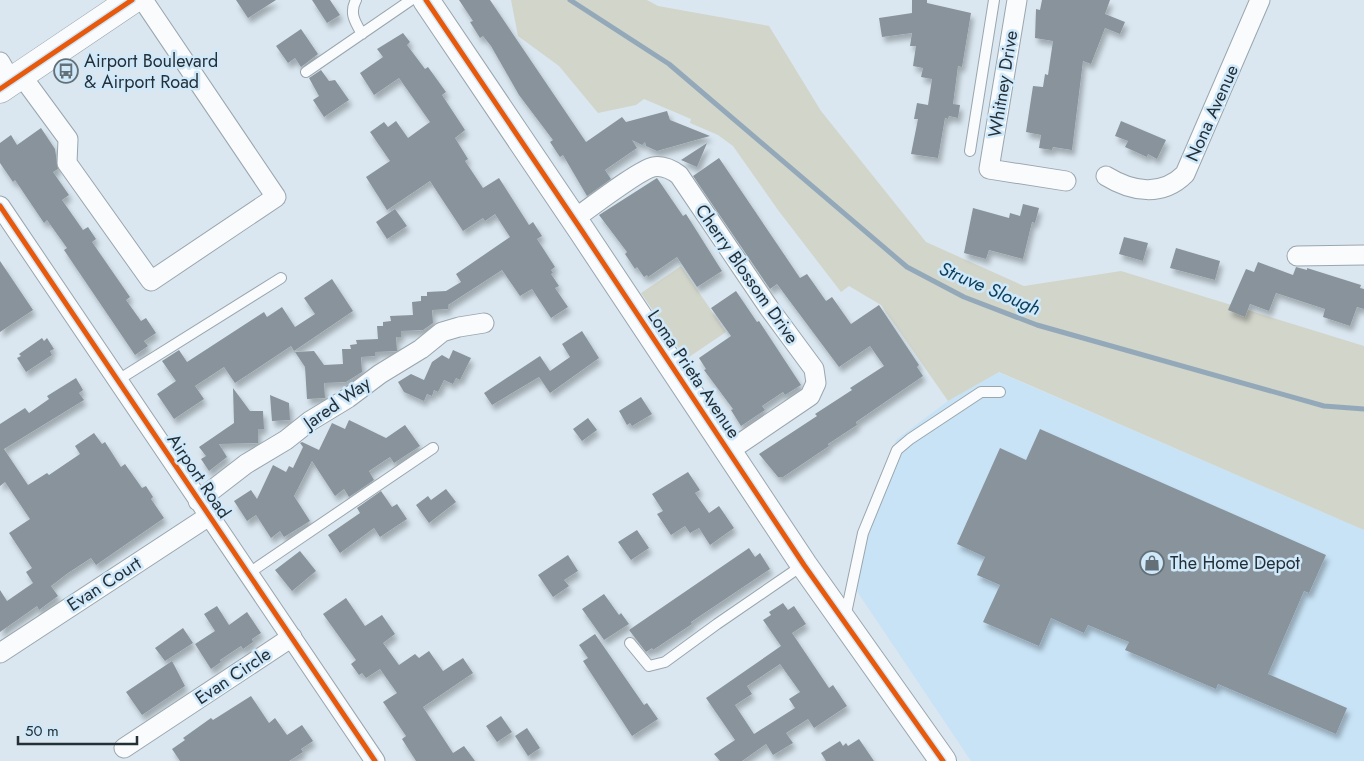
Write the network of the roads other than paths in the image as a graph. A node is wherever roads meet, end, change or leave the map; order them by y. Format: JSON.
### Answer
{"nodes":[{"id":1,"x":356,"y":0,"type":"edge"},
{"id":2,"x":411,"y":0,"type":"edge"},
{"id":3,"x":426,"y":0,"type":"edge"},
{"id":4,"x":994,"y":0,"type":"edge"},
{"id":5,"x":1017,"y":0,"type":"edge"},
{"id":6,"x":1260,"y":0,"type":"edge"},
{"id":7,"x":132,"y":1,"type":"edge"},
{"id":8,"x":362,"y":34,"type":"junction"},
{"id":9,"x":306,"y":72,"type":"dead end"},
{"id":10,"x":8,"y":77,"type":"edge"},
{"id":11,"x":970,"y":151,"type":"dead end"},
{"id":12,"x":1106,"y":176,"type":"dead end"},
{"id":13,"x":1066,"y":181,"type":"dead end"},
{"id":14,"x":0,"y":206,"type":"edge"},
{"id":15,"x":574,"y":219,"type":"junction"},
{"id":16,"x":1364,"y":255,"type":"edge"},
{"id":17,"x":1297,"y":256,"type":"dead end"},
{"id":18,"x":281,"y":278,"type":"dead end"},
{"id":19,"x":484,"y":323,"type":"dead end"},
{"id":20,"x":118,"y":380,"type":"junction"},
{"id":21,"x":1000,"y":392,"type":"dead end"},
{"id":22,"x":433,"y":448,"type":"dead end"},
{"id":23,"x":729,"y":451,"type":"junction"},
{"id":24,"x":204,"y":508,"type":"junction"},
{"id":25,"x":804,"y":565,"type":"junction"},
{"id":26,"x":249,"y":573,"type":"junction"},
{"id":27,"x":844,"y":621,"type":"junction"},
{"id":28,"x":292,"y":637,"type":"junction"},
{"id":29,"x":630,"y":643,"type":"dead end"},
{"id":30,"x":0,"y":653,"type":"edge"},
{"id":31,"x":124,"y":748,"type":"dead end"},
{"id":32,"x":369,"y":759,"type":"edge"},
{"id":33,"x":943,"y":761,"type":"edge"}],
"edges":[{"from":1,"to":8,"type":"lane"},
{"from":2,"to":8,"type":"lane"},
{"from":3,"to":15,"type":"street","name":"Loma Prieta Avenue"},
{"from":4,"to":11,"type":"lane"},
{"from":5,"to":13,"type":"street","name":"Whitney Drive"},
{"from":6,"to":12,"type":"street","name":"Nona Avenue"},
{"from":7,"to":10,"type":"main road"},
{"from":7,"to":10,"type":"street"},
{"from":8,"to":9,"type":"lane"},
{"from":14,"to":20,"type":"street","name":"Airport Road"},
{"from":15,"to":23,"type":"street","name":"Loma Prieta Avenue"},
{"from":15,"to":23,"type":"street","name":"Cherry Blossom Drive"},
{"from":16,"to":17,"type":"street"},
{"from":18,"to":20,"type":"lane"},
{"from":19,"to":24,"type":"street","name":"Jared Way"},
{"from":20,"to":24,"type":"street","name":"Airport Road"},
{"from":21,"to":27,"type":"lane"},
{"from":22,"to":26,"type":"lane"},
{"from":23,"to":25,"type":"street","name":"Loma Prieta Avenue"},
{"from":24,"to":26,"type":"street","name":"Airport Road"},
{"from":24,"to":30,"type":"street","name":"Evan Court"},
{"from":25,"to":27,"type":"street","name":"Loma Prieta Avenue"},
{"from":25,"to":29,"type":"lane"},
{"from":26,"to":28,"type":"street","name":"Airport Road"},
{"from":27,"to":33,"type":"street","name":"Loma Prieta Avenue"},
{"from":28,"to":31,"type":"street","name":"Evan Circle"},
{"from":28,"to":32,"type":"street","name":"Airport Road"}]}
